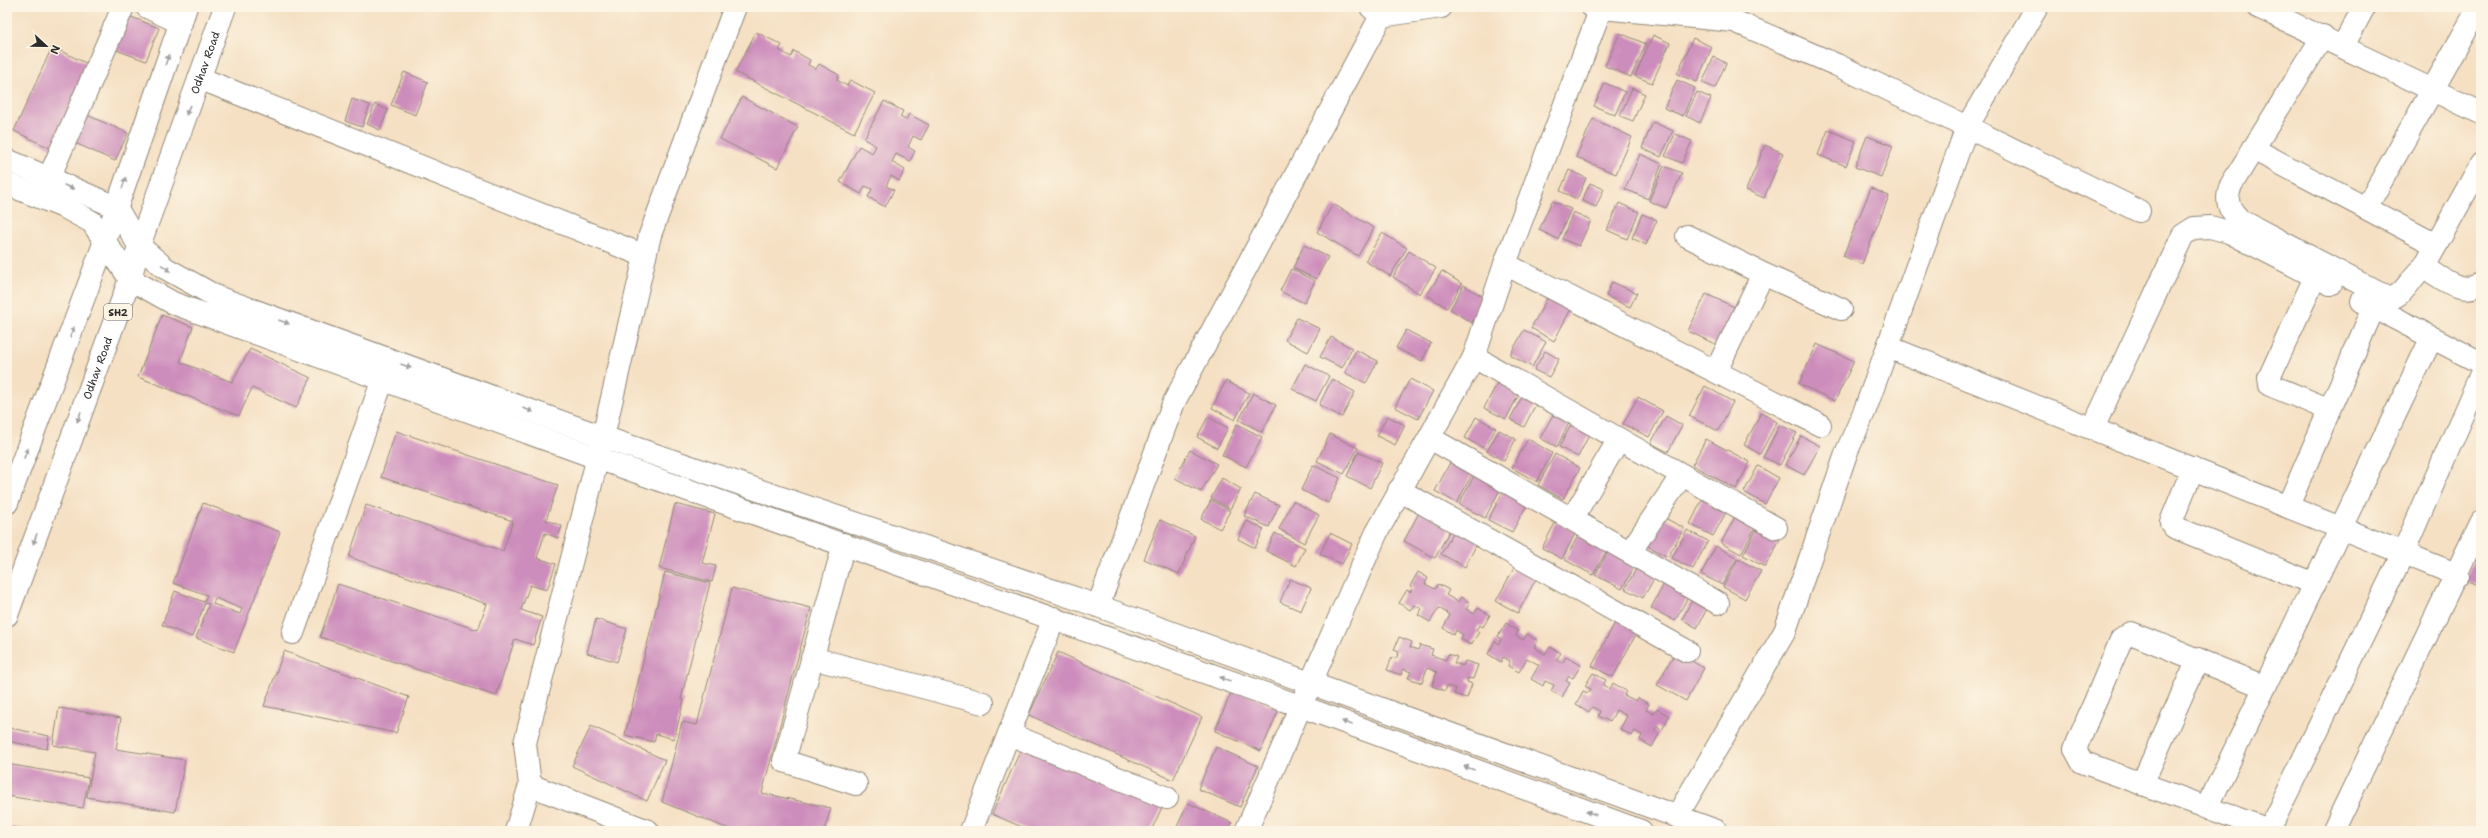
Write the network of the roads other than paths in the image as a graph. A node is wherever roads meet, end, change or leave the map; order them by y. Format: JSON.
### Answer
{"nodes":[{"id":1,"x":123,"y":7,"type":"edge"},
{"id":2,"x":147,"y":7,"type":"edge"},
{"id":3,"x":224,"y":7,"type":"edge"},
{"id":4,"x":735,"y":7,"type":"edge"},
{"id":5,"x":1442,"y":7,"type":"edge"},
{"id":6,"x":1597,"y":7,"type":"edge"},
{"id":7,"x":2037,"y":7,"type":"edge"},
{"id":8,"x":2258,"y":7,"type":"edge"},
{"id":9,"x":2364,"y":7,"type":"edge"},
{"id":10,"x":2479,"y":7,"type":"edge"},
{"id":11,"x":1376,"y":11,"type":"edge"},
{"id":12,"x":1737,"y":14,"type":"edge"},
{"id":13,"x":183,"y":15,"type":"edge"},
{"id":14,"x":2323,"y":36,"type":"junction"},
{"id":15,"x":2342,"y":46,"type":"junction"},
{"id":16,"x":199,"y":78,"type":"junction"},
{"id":17,"x":2434,"y":90,"type":"junction"},
{"id":18,"x":2481,"y":113,"type":"edge"},
{"id":19,"x":1967,"y":127,"type":"junction"},
{"id":20,"x":2253,"y":149,"type":"junction"},
{"id":21,"x":7,"y":160,"type":"edge"},
{"id":22,"x":2481,"y":164,"type":"edge"},
{"id":23,"x":49,"y":178,"type":"junction"},
{"id":24,"x":7,"y":184,"type":"edge"},
{"id":25,"x":116,"y":207,"type":"junction"},
{"id":26,"x":2366,"y":208,"type":"junction"},
{"id":27,"x":2139,"y":211,"type":"dead end"},
{"id":28,"x":1687,"y":236,"type":"dead end"},
{"id":29,"x":105,"y":241,"type":"junction"},
{"id":30,"x":2436,"y":245,"type":"junction"},
{"id":31,"x":139,"y":246,"type":"junction"},
{"id":32,"x":645,"y":256,"type":"junction"},
{"id":33,"x":1505,"y":264,"type":"junction"},
{"id":34,"x":2424,"y":267,"type":"junction"},
{"id":35,"x":1763,"y":274,"type":"junction"},
{"id":36,"x":2315,"y":277,"type":"junction"},
{"id":37,"x":130,"y":279,"type":"junction"},
{"id":38,"x":2481,"y":283,"type":"edge"},
{"id":39,"x":2374,"y":308,"type":"junction"},
{"id":40,"x":1841,"y":309,"type":"dead end"},
{"id":41,"x":2432,"y":337,"type":"junction"},
{"id":42,"x":1888,"y":347,"type":"junction"},
{"id":43,"x":1474,"y":357,"type":"junction"},
{"id":44,"x":2481,"y":363,"type":"edge"},
{"id":45,"x":1716,"y":371,"type":"junction"},
{"id":46,"x":2481,"y":374,"type":"edge"},
{"id":47,"x":383,"y":379,"type":"junction"},
{"id":48,"x":2330,"y":410,"type":"junction"},
{"id":49,"x":1820,"y":425,"type":"dead end"},
{"id":50,"x":2093,"y":428,"type":"junction"},
{"id":51,"x":603,"y":438,"type":"junction"},
{"id":52,"x":1430,"y":438,"type":"junction"},
{"id":53,"x":1618,"y":440,"type":"junction"},
{"id":54,"x":597,"y":458,"type":"junction"},
{"id":55,"x":2193,"y":468,"type":"junction"},
{"id":56,"x":1682,"y":475,"type":"junction"},
{"id":57,"x":1399,"y":490,"type":"junction"},
{"id":58,"x":7,"y":503,"type":"edge"},
{"id":59,"x":2288,"y":506,"type":"junction"},
{"id":60,"x":1572,"y":519,"type":"junction"},
{"id":61,"x":2481,"y":522,"type":"edge"},
{"id":62,"x":1776,"y":528,"type":"dead end"},
{"id":63,"x":2342,"y":528,"type":"junction"},
{"id":64,"x":844,"y":544,"type":"junction"},
{"id":65,"x":1630,"y":552,"type":"junction"},
{"id":66,"x":2403,"y":553,"type":"junction"},
{"id":67,"x":2458,"y":575,"type":"junction"},
{"id":68,"x":2315,"y":584,"type":"junction"},
{"id":69,"x":1718,"y":603,"type":"dead end"},
{"id":70,"x":1098,"y":606,"type":"junction"},
{"id":71,"x":7,"y":615,"type":"edge"},
{"id":72,"x":1054,"y":618,"type":"junction"},
{"id":73,"x":293,"y":633,"type":"dead end"},
{"id":74,"x":1688,"y":651,"type":"dead end"},
{"id":75,"x":812,"y":658,"type":"junction"},
{"id":76,"x":2198,"y":659,"type":"junction"},
{"id":77,"x":1310,"y":683,"type":"junction"},
{"id":78,"x":2265,"y":687,"type":"junction"},
{"id":79,"x":983,"y":703,"type":"dead end"},
{"id":80,"x":1300,"y":706,"type":"junction"},
{"id":81,"x":1009,"y":734,"type":"junction"},
{"id":82,"x":856,"y":784,"type":"dead end"},
{"id":83,"x":2142,"y":784,"type":"junction"},
{"id":84,"x":530,"y":785,"type":"junction"},
{"id":85,"x":1167,"y":798,"type":"dead end"},
{"id":86,"x":2207,"y":808,"type":"junction"},
{"id":87,"x":1678,"y":816,"type":"junction"},
{"id":88,"x":974,"y":830,"type":"edge"},
{"id":89,"x":2271,"y":830,"type":"edge"},
{"id":90,"x":516,"y":831,"type":"edge"},
{"id":91,"x":648,"y":831,"type":"edge"},
{"id":92,"x":1246,"y":831,"type":"edge"},
{"id":93,"x":1641,"y":831,"type":"edge"},
{"id":94,"x":1717,"y":831,"type":"edge"},
{"id":95,"x":2333,"y":831,"type":"edge"}],
"edges":[{"from":1,"to":23,"type":"street"},
{"from":2,"to":13,"type":"street"},
{"from":3,"to":16,"type":"street","name":"Odhav Road","number":"SH2"},
{"from":4,"to":32,"type":"street"},
{"from":5,"to":11,"type":"street"},
{"from":6,"to":12,"type":"street"},
{"from":6,"to":33,"type":"street"},
{"from":7,"to":19,"type":"street"},
{"from":8,"to":14,"type":"street"},
{"from":9,"to":15,"type":"street"},
{"from":10,"to":17,"type":"street"},
{"from":11,"to":70,"type":"street"},
{"from":12,"to":19,"type":"street"},
{"from":25,"to":13,"type":"street","one_way":true},
{"from":14,"to":15,"type":"street"},
{"from":14,"to":20,"type":"street"},
{"from":15,"to":17,"type":"street"},
{"from":16,"to":31,"type":"street","name":"Odhav Road","number":"SH2","one_way":true},
{"from":16,"to":32,"type":"street"},
{"from":17,"to":18,"type":"street"},
{"from":17,"to":26,"type":"street"},
{"from":19,"to":27,"type":"street"},
{"from":19,"to":42,"type":"street"},
{"from":20,"to":26,"type":"street"},
{"from":20,"to":34,"type":"street"},
{"from":21,"to":23,"type":"street"},
{"from":22,"to":30,"type":"street"},
{"from":23,"to":25,"type":"street","one_way":true},
{"from":24,"to":29,"type":"street"},
{"from":25,"to":29,"type":"street"},
{"from":25,"to":31,"type":"street"},
{"from":26,"to":30,"type":"street"},
{"from":28,"to":35,"type":"street"},
{"from":29,"to":37,"type":"street"},
{"from":58,"to":29,"type":"street","one_way":true},
{"from":30,"to":34,"type":"street"},
{"from":31,"to":37,"type":"street","name":"Odhav Road","number":"SH2"},
{"from":31,"to":51,"type":"street","one_way":true},
{"from":32,"to":51,"type":"street"},
{"from":33,"to":43,"type":"street"},
{"from":33,"to":45,"type":"street"},
{"from":34,"to":38,"type":"street"},
{"from":35,"to":40,"type":"street"},
{"from":35,"to":45,"type":"street"},
{"from":36,"to":39,"type":"street"},
{"from":36,"to":48,"type":"street"},
{"from":36,"to":50,"type":"street"},
{"from":37,"to":47,"type":"street"},
{"from":37,"to":71,"type":"street","name":"Odhav Road","number":"SH2","one_way":true},
{"from":39,"to":41,"type":"street"},
{"from":39,"to":48,"type":"street"},
{"from":41,"to":44,"type":"street"},
{"from":41,"to":63,"type":"street"},
{"from":42,"to":50,"type":"street"},
{"from":42,"to":87,"type":"street"},
{"from":43,"to":52,"type":"street"},
{"from":43,"to":53,"type":"street"},
{"from":45,"to":49,"type":"street"},
{"from":46,"to":66,"type":"street"},
{"from":47,"to":54,"type":"street"},
{"from":47,"to":73,"type":"street"},
{"from":48,"to":59,"type":"street"},
{"from":50,"to":55,"type":"street"},
{"from":51,"to":54,"type":"street"},
{"from":51,"to":70,"type":"street"},
{"from":52,"to":57,"type":"street"},
{"from":52,"to":60,"type":"street"},
{"from":53,"to":56,"type":"street"},
{"from":53,"to":60,"type":"street"},
{"from":54,"to":64,"type":"street"},
{"from":54,"to":84,"type":"street"},
{"from":55,"to":59,"type":"street"},
{"from":55,"to":68,"type":"street"},
{"from":56,"to":62,"type":"street"},
{"from":56,"to":65,"type":"street"},
{"from":57,"to":74,"type":"street"},
{"from":57,"to":77,"type":"street"},
{"from":59,"to":63,"type":"street"},
{"from":60,"to":65,"type":"street"},
{"from":61,"to":67,"type":"street"},
{"from":63,"to":66,"type":"street"},
{"from":63,"to":68,"type":"street"},
{"from":64,"to":72,"type":"street"},
{"from":64,"to":75,"type":"street"},
{"from":65,"to":69,"type":"street"},
{"from":66,"to":67,"type":"street"},
{"from":66,"to":89,"type":"street"},
{"from":67,"to":95,"type":"street"},
{"from":68,"to":78,"type":"street"},
{"from":70,"to":77,"type":"street"},
{"from":80,"to":72,"type":"street","one_way":true},
{"from":72,"to":81,"type":"street"},
{"from":75,"to":79,"type":"street"},
{"from":75,"to":82,"type":"street"},
{"from":76,"to":78,"type":"street"},
{"from":76,"to":83,"type":"street"},
{"from":76,"to":83,"type":"street"},
{"from":77,"to":80,"type":"street"},
{"from":77,"to":87,"type":"street"},
{"from":78,"to":86,"type":"street"},
{"from":80,"to":92,"type":"street"},
{"from":93,"to":80,"type":"street","one_way":true},
{"from":81,"to":85,"type":"street"},
{"from":81,"to":88,"type":"street"},
{"from":83,"to":86,"type":"street"},
{"from":84,"to":90,"type":"street"},
{"from":84,"to":91,"type":"street"},
{"from":86,"to":89,"type":"street"},
{"from":87,"to":94,"type":"street"}]}
